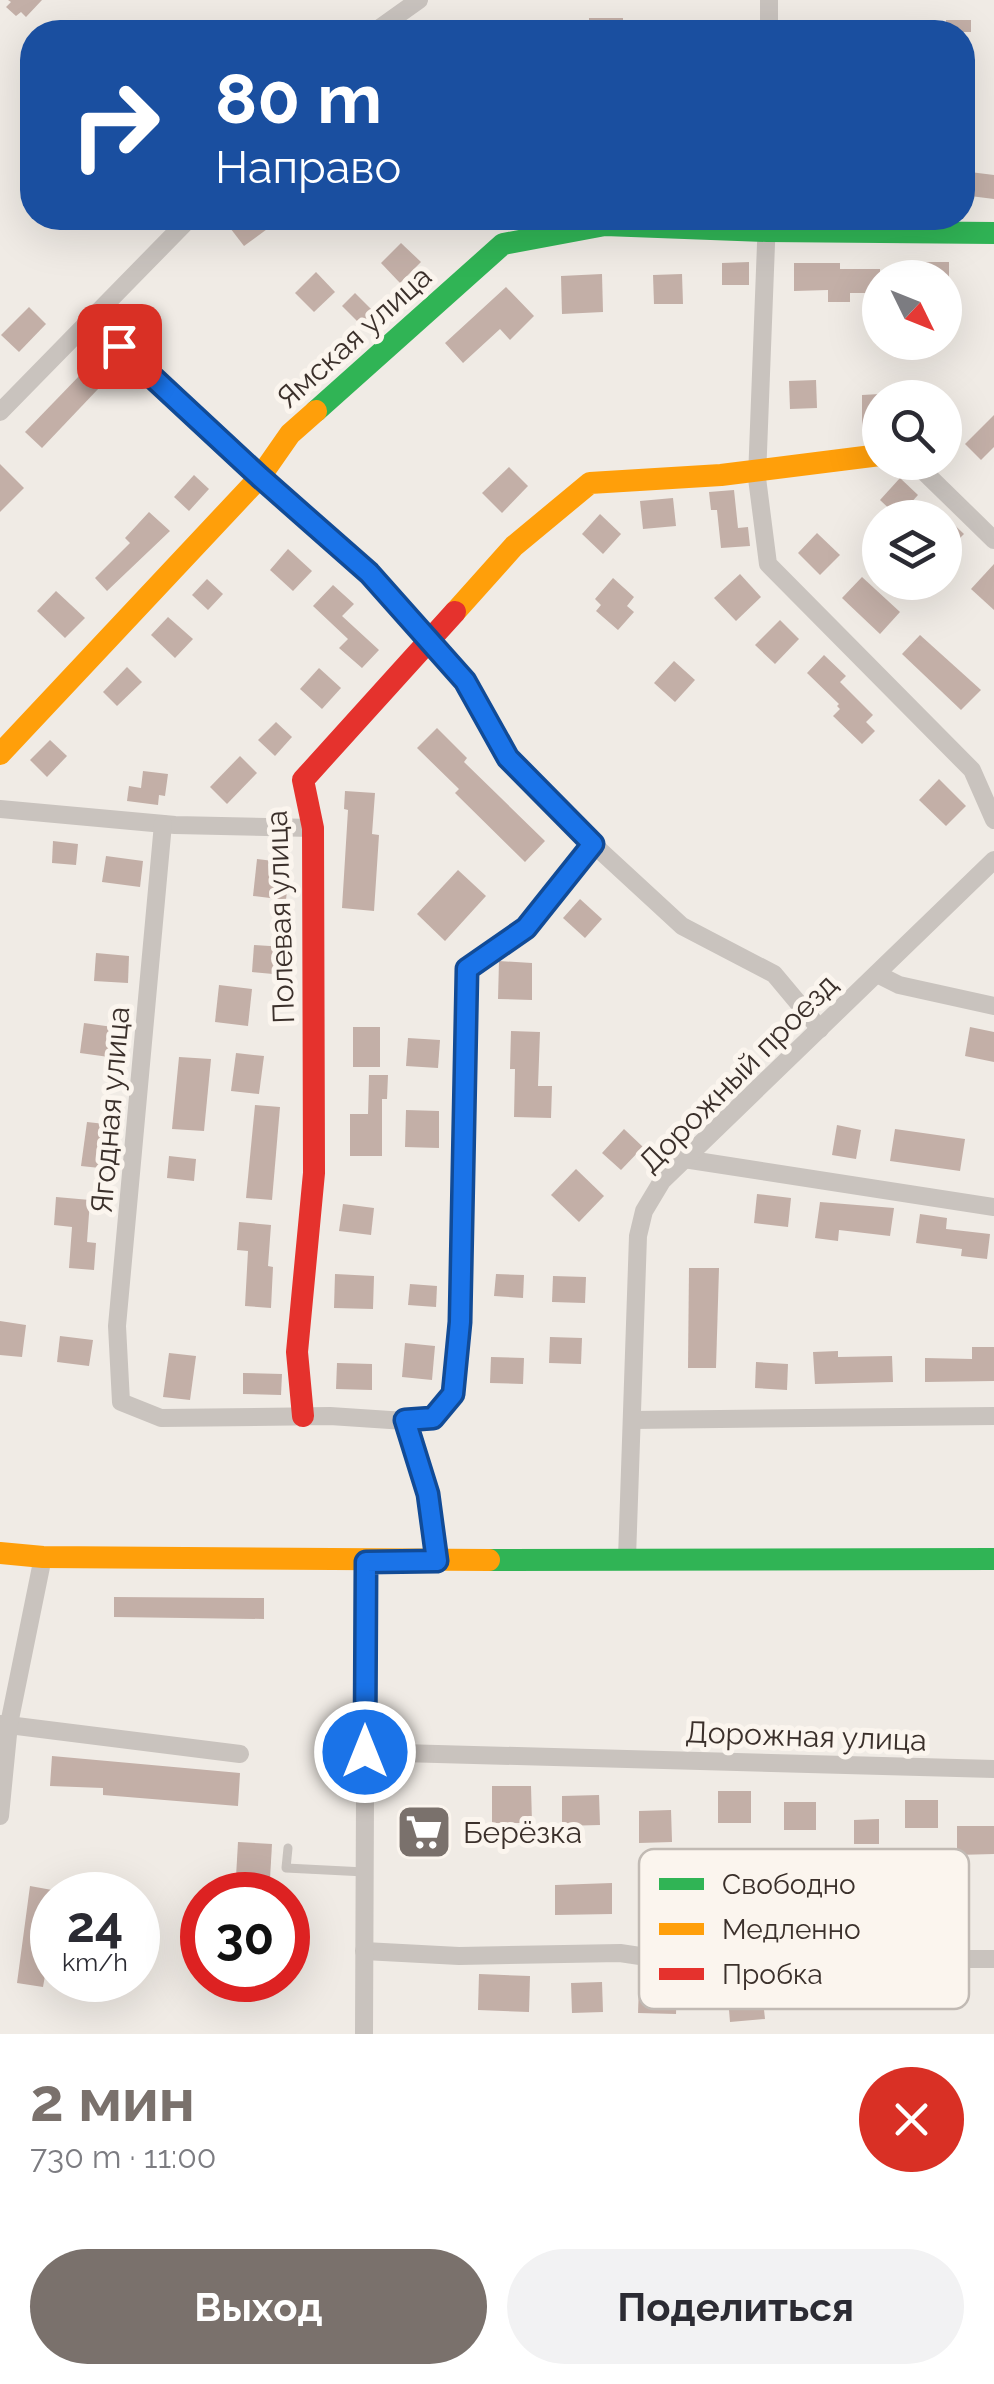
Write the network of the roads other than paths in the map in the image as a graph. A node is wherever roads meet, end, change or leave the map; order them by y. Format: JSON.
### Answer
{"nodes":[{"id":1,"x":419,"y":0,"type":"edge"},
{"id":2,"x":387,"y":20,"type":"edge"},
{"id":3,"x":178,"y":230,"type":"edge"},
{"id":4,"x":578,"y":230,"type":"edge"},
{"id":5,"x":767,"y":230,"type":"edge"},
{"id":6,"x":918,"y":230,"type":"edge"},
{"id":7,"x":994,"y":233,"type":"edge"},
{"id":8,"x":91,"y":320,"type":"junction"},
{"id":9,"x":0,"y":412,"type":"edge"},
{"id":10,"x":862,"y":458,"type":"edge"},
{"id":11,"x":757,"y":473,"type":"junction"},
{"id":12,"x":260,"y":477,"type":"junction"},
{"id":13,"x":932,"y":480,"type":"edge"},
{"id":14,"x":994,"y":540,"type":"edge"},
{"id":15,"x":431,"y":642,"type":"junction"},
{"id":16,"x":0,"y":754,"type":"edge"},
{"id":17,"x":0,"y":810,"type":"edge"},
{"id":18,"x":994,"y":820,"type":"edge"},
{"id":19,"x":163,"y":824,"type":"junction"},
{"id":20,"x":313,"y":828,"type":"junction"},
{"id":21,"x":593,"y":844,"type":"junction"},
{"id":22,"x":994,"y":860,"type":"edge"},
{"id":23,"x":878,"y":974,"type":"junction"},
{"id":24,"x":994,"y":1006,"type":"edge"},
{"id":25,"x":820,"y":1029,"type":"junction"},
{"id":26,"x":684,"y":1159,"type":"junction"},
{"id":27,"x":994,"y":1207,"type":"edge"},
{"id":28,"x":303,"y":1416,"type":"junction"},
{"id":29,"x":994,"y":1416,"type":"edge"},
{"id":30,"x":405,"y":1420,"type":"junction"},
{"id":31,"x":632,"y":1420,"type":"junction"},
{"id":32,"x":0,"y":1552,"type":"edge"},
{"id":33,"x":43,"y":1557,"type":"junction"},
{"id":34,"x":627,"y":1558,"type":"junction"},
{"id":35,"x":994,"y":1559,"type":"edge"},
{"id":36,"x":437,"y":1561,"type":"junction"},
{"id":37,"x":366,"y":1562,"type":"junction"},
{"id":38,"x":4,"y":1724,"type":"edge"},
{"id":39,"x":365,"y":1752,"type":"junction"},
{"id":40,"x":240,"y":1754,"type":"dead end"},
{"id":41,"x":994,"y":1770,"type":"edge"},
{"id":42,"x":0,"y":1816,"type":"edge"},
{"id":43,"x":288,"y":1848,"type":"dead end"},
{"id":44,"x":365,"y":1872,"type":"junction"},
{"id":45,"x":364,"y":1951,"type":"junction"},
{"id":46,"x":639,"y":1955,"type":"edge"},
{"id":47,"x":969,"y":1959,"type":"edge"},
{"id":48,"x":994,"y":1959,"type":"edge"},
{"id":49,"x":364,"y":2034,"type":"edge"}],
"edges":[{"from":1,"to":2,"type":"street"},
{"from":3,"to":8,"type":"street"},
{"from":4,"to":12,"type":"street","name":"Ямская улица"},
{"from":5,"to":11,"type":"street"},
{"from":6,"to":7,"type":"street","name":"Ямская улица"},
{"from":8,"to":9,"type":"street"},
{"from":8,"to":12,"type":"street"},
{"from":10,"to":11,"type":"street"},
{"from":11,"to":15,"type":"street","name":"Полевая улица"},
{"from":11,"to":18,"type":"street"},
{"from":12,"to":15,"type":"street"},
{"from":12,"to":16,"type":"street","name":"Ямская улица"},
{"from":13,"to":14,"type":"street"},
{"from":15,"to":20,"type":"street","name":"Полевая улица"},
{"from":15,"to":21,"type":"street"},
{"from":17,"to":19,"type":"street"},
{"from":19,"to":20,"type":"street"},
{"from":19,"to":28,"type":"street","name":"Ягодная улица"},
{"from":20,"to":28,"type":"street","name":"Полевая улица"},
{"from":21,"to":25,"type":"street"},
{"from":21,"to":30,"type":"street"},
{"from":22,"to":23,"type":"street","name":"Дорожный проезд"},
{"from":23,"to":24,"type":"street"},
{"from":23,"to":25,"type":"street","name":"Дорожный проезд"},
{"from":25,"to":26,"type":"street","name":"Дорожный проезд"},
{"from":26,"to":27,"type":"street"},
{"from":26,"to":31,"type":"street","name":"Дорожный проезд"},
{"from":28,"to":30,"type":"street"},
{"from":29,"to":31,"type":"street"},
{"from":30,"to":36,"type":"street"},
{"from":31,"to":34,"type":"street","name":"Дорожный проезд"},
{"from":32,"to":33,"type":"street"},
{"from":33,"to":37,"type":"street"},
{"from":33,"to":38,"type":"street"},
{"from":34,"to":35,"type":"street"},
{"from":34,"to":36,"type":"street"},
{"from":36,"to":37,"type":"street"},
{"from":37,"to":39,"type":"street"},
{"from":38,"to":40,"type":"street"},
{"from":38,"to":42,"type":"street"},
{"from":39,"to":41,"type":"street","name":"Дорожная улица"},
{"from":39,"to":44,"type":"street"},
{"from":43,"to":44,"type":"lane"},
{"from":44,"to":45,"type":"street"},
{"from":45,"to":46,"type":"street"},
{"from":45,"to":49,"type":"street"},
{"from":47,"to":48,"type":"street"}]}
